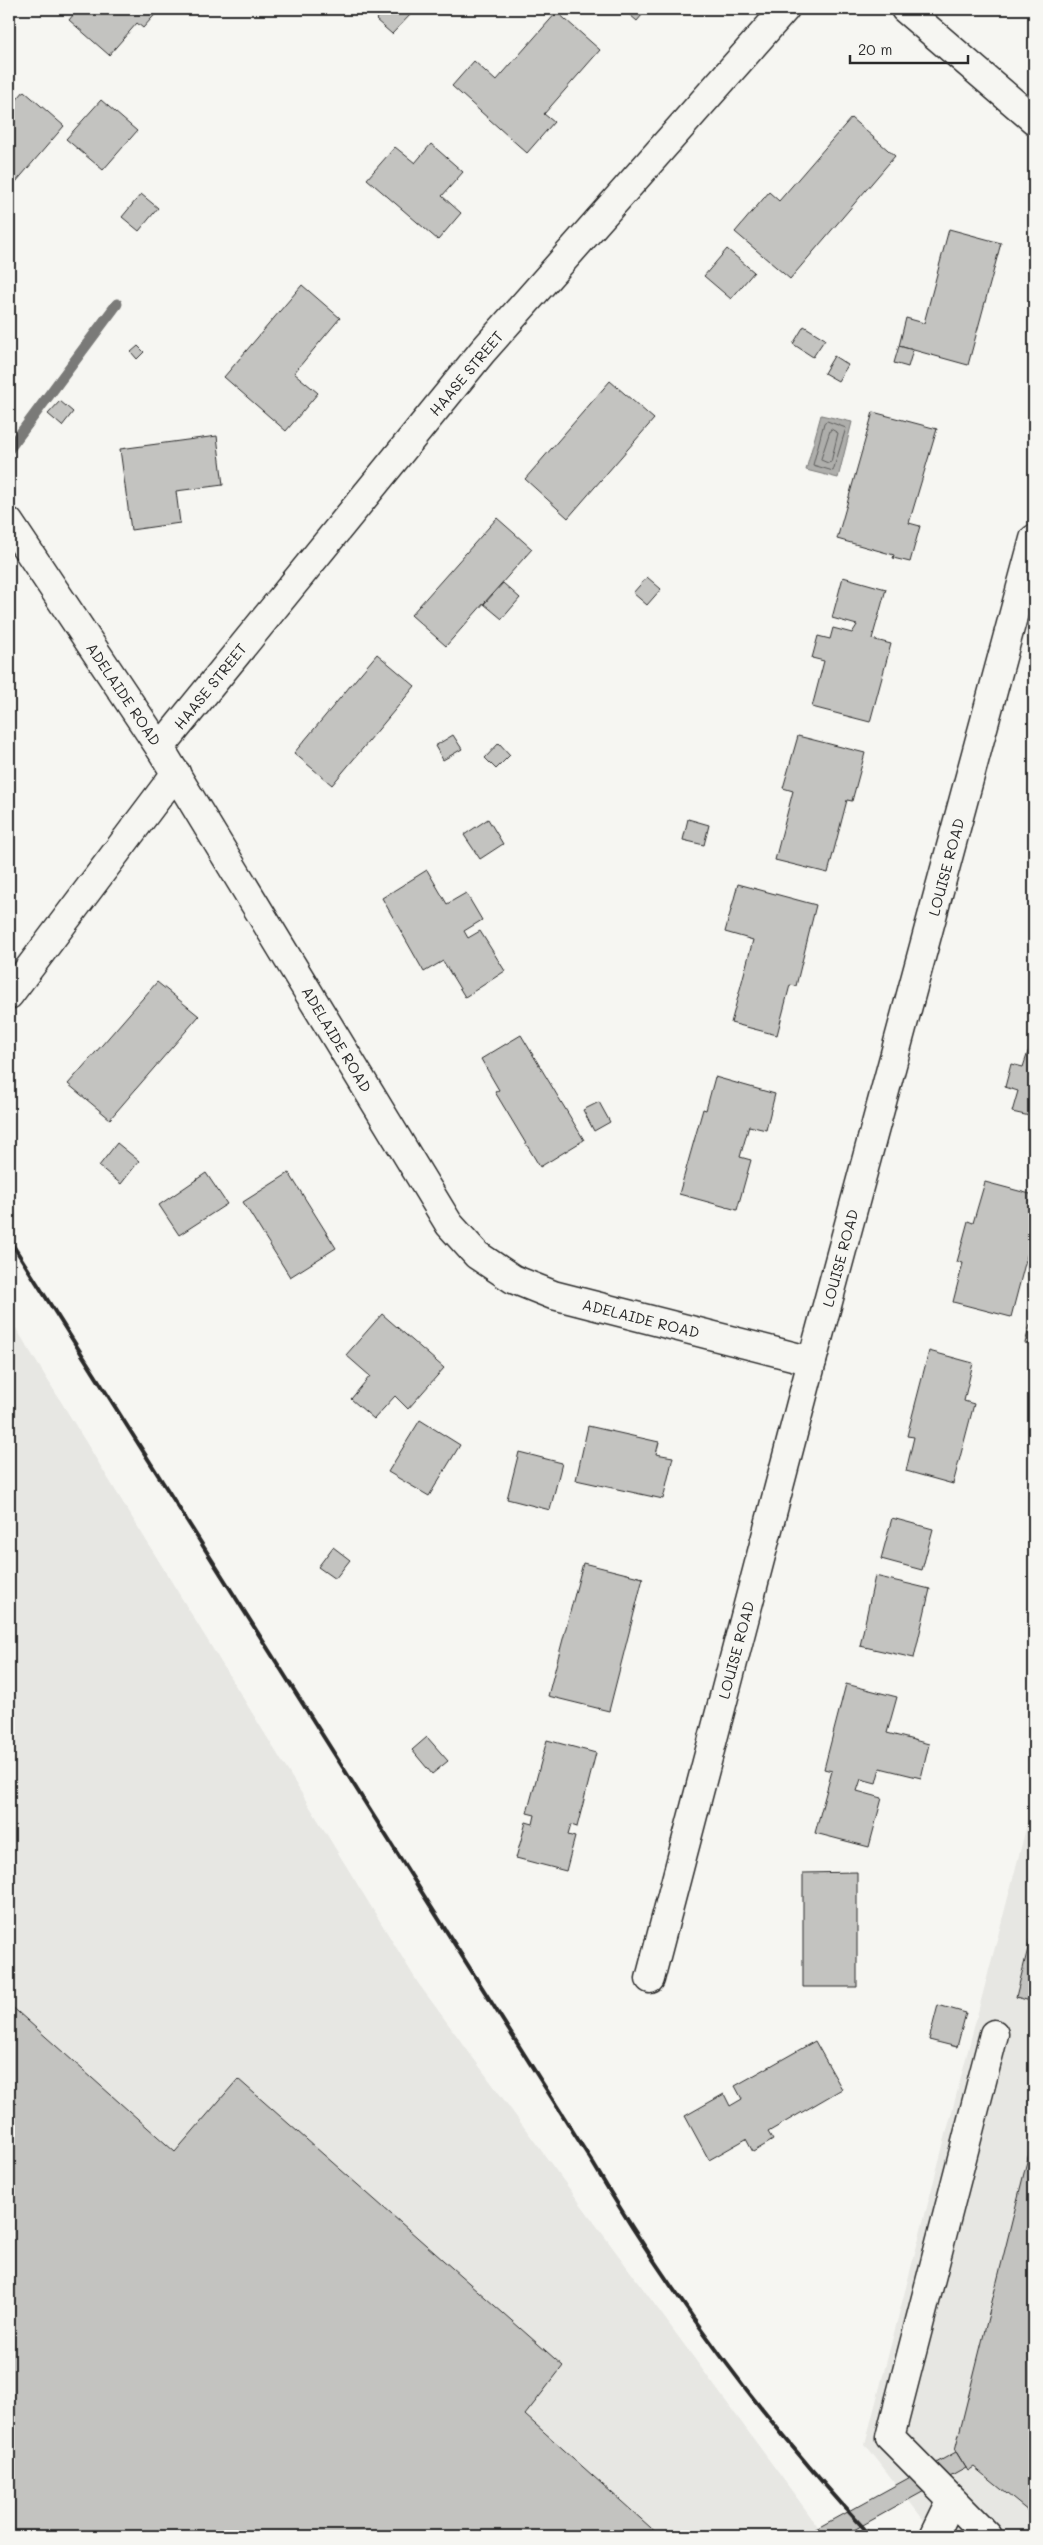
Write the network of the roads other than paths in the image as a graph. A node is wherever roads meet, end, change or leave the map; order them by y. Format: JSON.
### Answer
{"nodes":[{"id":1,"x":785,"y":9,"type":"edge"},
{"id":2,"x":905,"y":9,"type":"edge"},
{"id":3,"x":1034,"y":120,"type":"edge"},
{"id":4,"x":9,"y":522,"type":"edge"},
{"id":5,"x":1034,"y":539,"type":"edge"},
{"id":6,"x":160,"y":748,"type":"junction"},
{"id":7,"x":176,"y":773,"type":"junction"},
{"id":8,"x":9,"y":995,"type":"edge"},
{"id":9,"x":812,"y":1361,"type":"junction"},
{"id":10,"x":650,"y":1979,"type":"dead end"},
{"id":11,"x":994,"y":2034,"type":"dead end"},
{"id":12,"x":951,"y":2501,"type":"junction"},
{"id":13,"x":934,"y":2536,"type":"edge"},
{"id":14,"x":988,"y":2536,"type":"edge"}],
"edges":[{"from":1,"to":6,"type":"street","name":"HAASE STREET"},
{"from":2,"to":3,"type":"street"},
{"from":4,"to":6,"type":"street","name":"ADELAIDE ROAD"},
{"from":5,"to":9,"type":"street","name":"LOUISE ROAD"},
{"from":6,"to":7,"type":"street","name":"ADELAIDE ROAD"},
{"from":7,"to":8,"type":"street"},
{"from":7,"to":9,"type":"street","name":"ADELAIDE ROAD"},
{"from":9,"to":10,"type":"street","name":"LOUISE ROAD"},
{"from":11,"to":12,"type":"street"},
{"from":12,"to":13,"type":"street"},
{"from":12,"to":14,"type":"street"}]}
